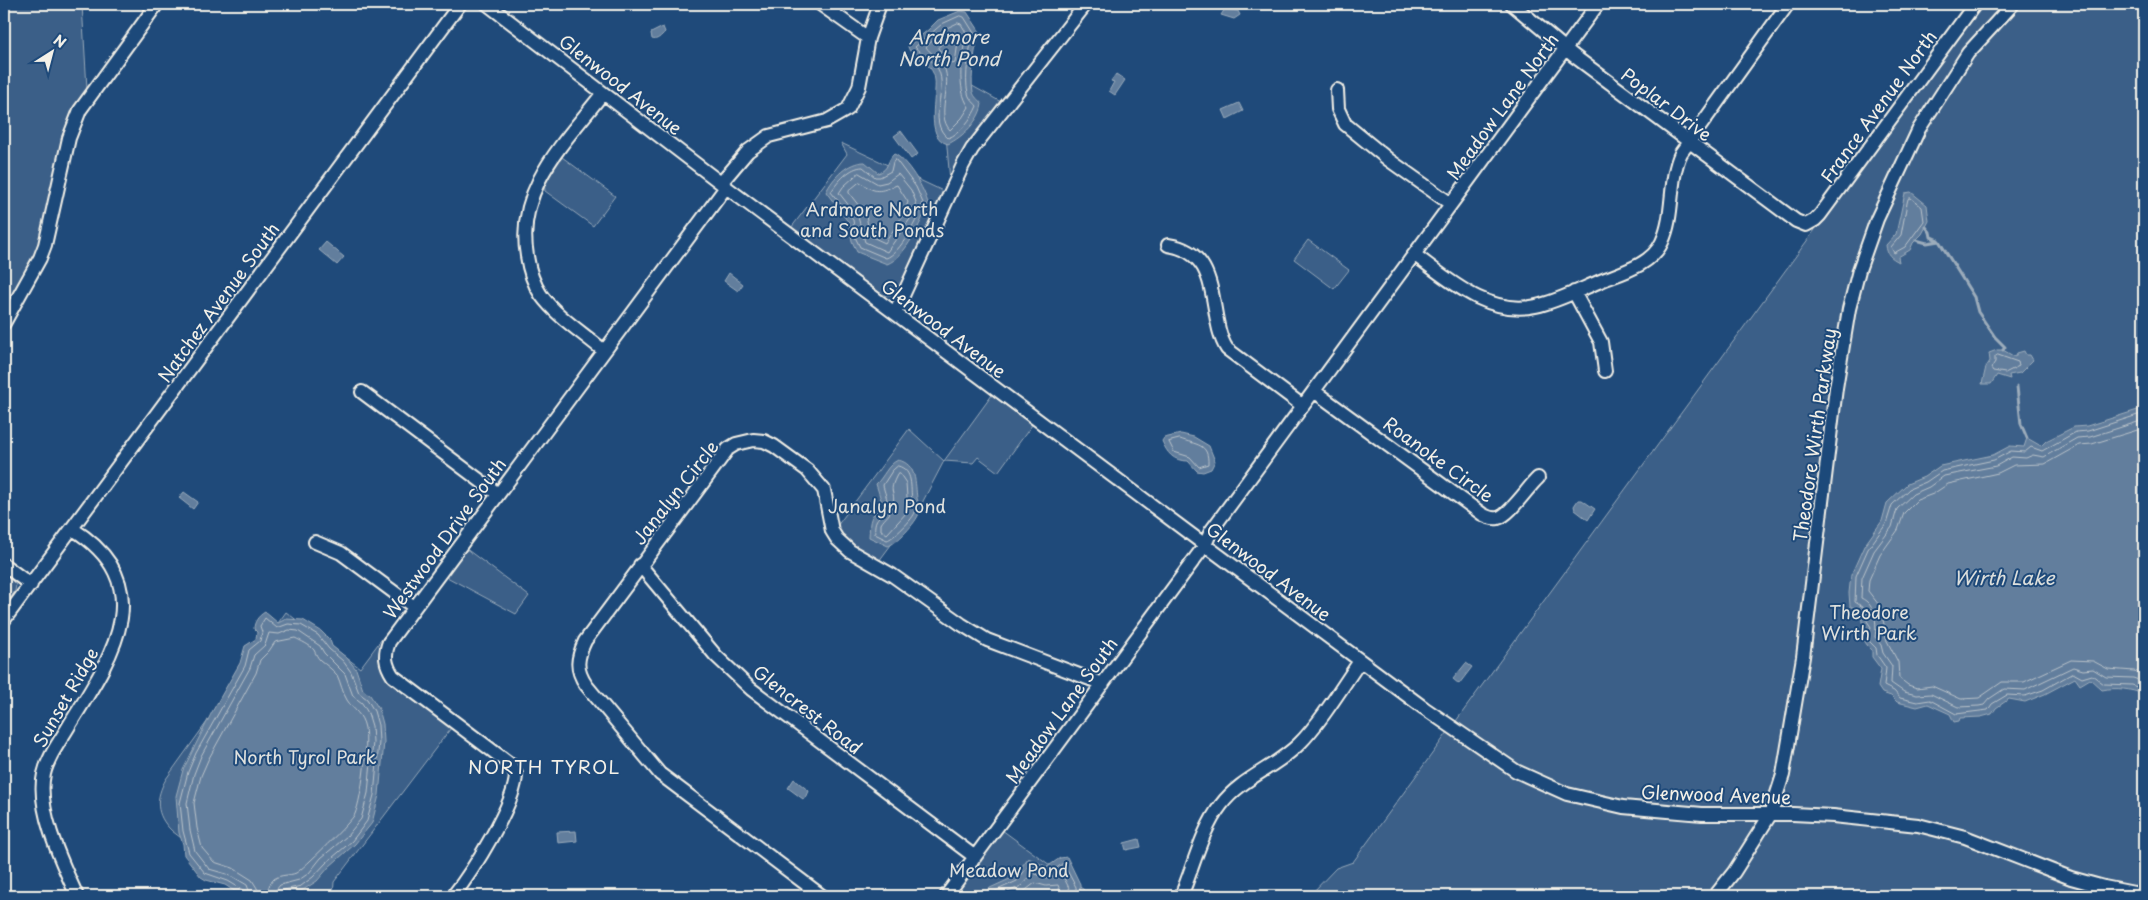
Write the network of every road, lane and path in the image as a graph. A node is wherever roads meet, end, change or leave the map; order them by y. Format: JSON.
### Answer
{"nodes":[{"id":1,"x":157,"y":4,"type":"edge"},
{"id":2,"x":460,"y":4,"type":"edge"},
{"id":3,"x":487,"y":4,"type":"edge"},
{"id":4,"x":820,"y":4,"type":"edge"},
{"id":5,"x":880,"y":4,"type":"edge"},
{"id":6,"x":1086,"y":4,"type":"edge"},
{"id":7,"x":1512,"y":4,"type":"edge"},
{"id":8,"x":1598,"y":4,"type":"edge"},
{"id":9,"x":1788,"y":4,"type":"edge"},
{"id":10,"x":1975,"y":4,"type":"edge"},
{"id":11,"x":2013,"y":4,"type":"edge"},
{"id":12,"x":868,"y":38,"type":"junction"},
{"id":13,"x":1566,"y":48,"type":"junction"},
{"id":14,"x":1337,"y":90,"type":"dead end"},
{"id":15,"x":603,"y":92,"type":"junction"},
{"id":16,"x":1689,"y":142,"type":"junction"},
{"id":17,"x":724,"y":185,"type":"junction"},
{"id":18,"x":1451,"y":204,"type":"junction"},
{"id":19,"x":1806,"y":225,"type":"joint"},
{"id":20,"x":1168,"y":245,"type":"dead end"},
{"id":21,"x":1415,"y":254,"type":"junction"},
{"id":22,"x":1574,"y":292,"type":"junction"},
{"id":23,"x":895,"y":312,"type":"junction"},
{"id":24,"x":4,"y":323,"type":"edge"},
{"id":25,"x":604,"y":351,"type":"junction"},
{"id":26,"x":1606,"y":371,"type":"dead end"},
{"id":27,"x":1314,"y":391,"type":"junction"},
{"id":28,"x":362,"y":392,"type":"dead end"},
{"id":29,"x":1303,"y":406,"type":"junction"},
{"id":30,"x":1538,"y":478,"type":"dead end"},
{"id":31,"x":498,"y":494,"type":"junction"},
{"id":32,"x":72,"y":529,"type":"junction"},
{"id":33,"x":315,"y":542,"type":"dead end"},
{"id":34,"x":1205,"y":545,"type":"junction"},
{"id":35,"x":4,"y":565,"type":"edge"},
{"id":36,"x":640,"y":565,"type":"junction"},
{"id":37,"x":31,"y":585,"type":"junction"},
{"id":38,"x":414,"y":608,"type":"junction"},
{"id":39,"x":4,"y":620,"type":"edge"},
{"id":40,"x":1360,"y":661,"type":"junction"},
{"id":41,"x":1103,"y":684,"type":"junction"},
{"id":42,"x":1770,"y":815,"type":"junction"},
{"id":43,"x":975,"y":857,"type":"junction"},
{"id":44,"x":2144,"y":895,"type":"edge"},
{"id":45,"x":77,"y":896,"type":"edge"},
{"id":46,"x":454,"y":896,"type":"edge"},
{"id":47,"x":822,"y":896,"type":"edge"},
{"id":48,"x":946,"y":896,"type":"edge"},
{"id":49,"x":1181,"y":896,"type":"edge"},
{"id":50,"x":1715,"y":896,"type":"edge"}],
"edges":[{"from":1,"to":24,"type":"street"},
{"from":2,"to":32,"type":"street","name":"Natchez Avenue South"},
{"from":3,"to":15,"type":"street","name":"Glenwood Avenue"},
{"from":4,"to":12,"type":"street"},
{"from":5,"to":12,"type":"street","name":"Westwood Drive South"},
{"from":6,"to":23,"type":"street"},
{"from":7,"to":13,"type":"street","name":"Poplar Drive"},
{"from":8,"to":13,"type":"street","name":"Meadow Lane North"},
{"from":9,"to":16,"type":"street"},
{"from":10,"to":19,"type":"street","name":"France Avenue North"},
{"from":11,"to":42,"type":"street","name":"Theodore Wirth Parkway"},
{"from":12,"to":17,"type":"street","name":"Westwood Drive South"},
{"from":13,"to":16,"type":"street","name":"Poplar Drive"},
{"from":13,"to":18,"type":"street","name":"Meadow Lane North"},
{"from":14,"to":18,"type":"street","name":"Meadow Lane North"},
{"from":15,"to":17,"type":"street","name":"Glenwood Avenue"},
{"from":15,"to":25,"type":"street"},
{"from":16,"to":19,"type":"street","name":"Poplar Drive"},
{"from":16,"to":22,"type":"street"},
{"from":17,"to":23,"type":"street","name":"Glenwood Avenue"},
{"from":17,"to":25,"type":"street","name":"Westwood Drive South"},
{"from":18,"to":21,"type":"street","name":"Meadow Lane North"},
{"from":20,"to":29,"type":"street"},
{"from":21,"to":22,"type":"street"},
{"from":21,"to":27,"type":"street","name":"Meadow Lane North"},
{"from":22,"to":26,"type":"street"},
{"from":23,"to":34,"type":"street","name":"Glenwood Avenue"},
{"from":25,"to":31,"type":"street","name":"Westwood Drive South"},
{"from":27,"to":29,"type":"street","name":"Meadow Lane North"},
{"from":27,"to":30,"type":"street","name":"Roanoke Circle"},
{"from":28,"to":31,"type":"street"},
{"from":29,"to":34,"type":"street"},
{"from":31,"to":38,"type":"street","name":"Westwood Drive South"},
{"from":32,"to":37,"type":"street","name":"Natchez Avenue South"},
{"from":32,"to":45,"type":"street","name":"Sunset Ridge"},
{"from":33,"to":38,"type":"street"},
{"from":34,"to":40,"type":"street","name":"Glenwood Avenue"},
{"from":34,"to":41,"type":"street","name":"Meadow Lane South"},
{"from":35,"to":37,"type":"street"},
{"from":36,"to":41,"type":"street","name":"Janalyn Circle"},
{"from":36,"to":43,"type":"street","name":"Glencrest Road"},
{"from":36,"to":47,"type":"street","name":"Janalyn Circle"},
{"from":37,"to":39,"type":"street","name":"Natchez Avenue South"},
{"from":38,"to":46,"type":"street","name":"Westwood Drive South"},
{"from":40,"to":42,"type":"street","name":"Glenwood Avenue"},
{"from":40,"to":49,"type":"street"},
{"from":41,"to":43,"type":"street","name":"Meadow Lane South"},
{"from":42,"to":44,"type":"street","name":"Glenwood Avenue"},
{"from":42,"to":50,"type":"street","name":"Theodore Wirth Parkway"},
{"from":43,"to":48,"type":"street","name":"Meadow Lane South"}]}
